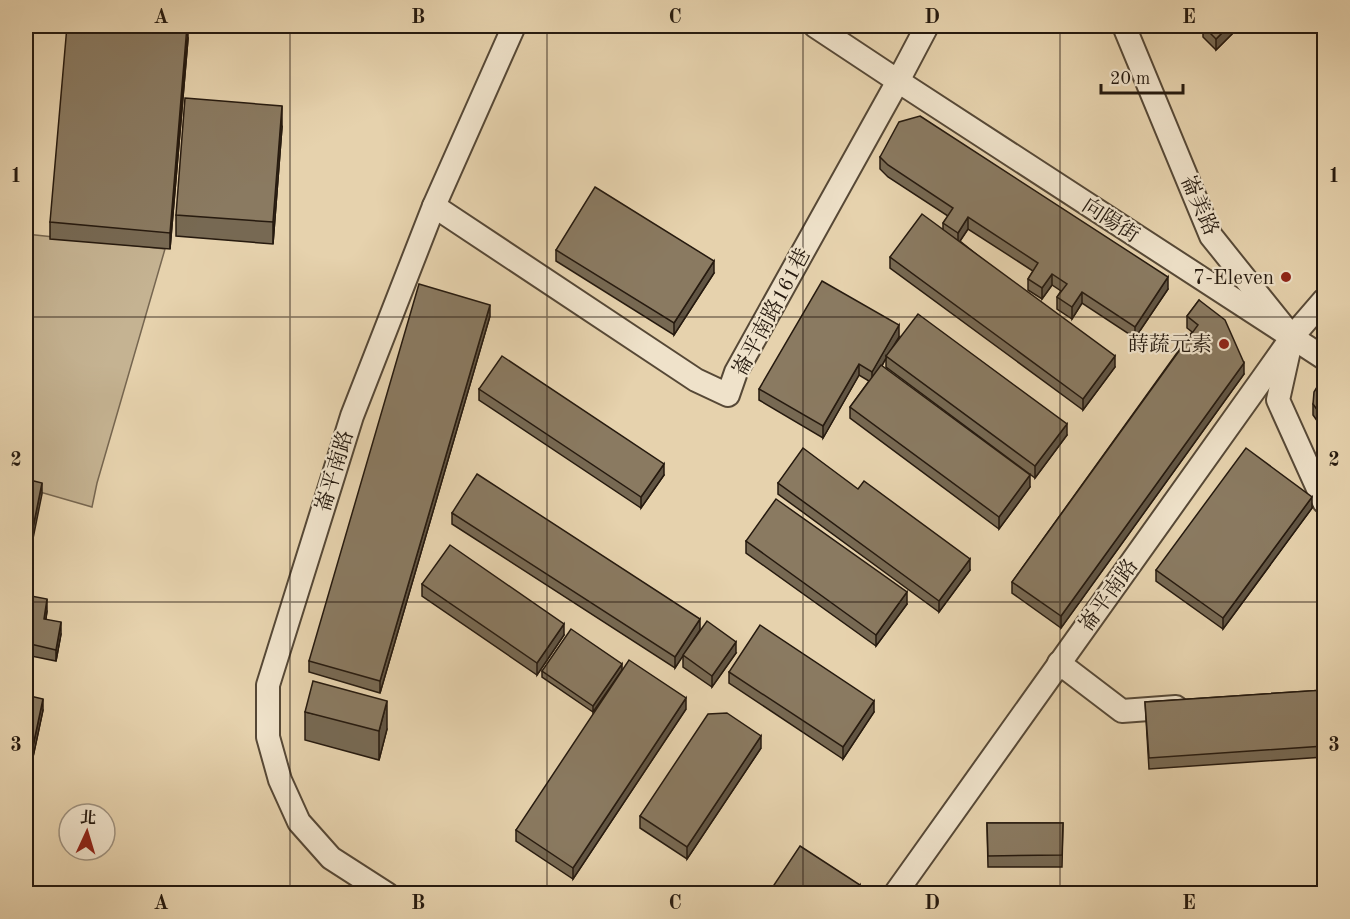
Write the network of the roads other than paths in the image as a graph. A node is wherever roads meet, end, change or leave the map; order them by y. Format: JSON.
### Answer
{"nodes":[{"id":1,"x":514,"y":26,"type":"edge"},
{"id":2,"x":815,"y":26,"type":"edge"},
{"id":3,"x":927,"y":26,"type":"edge"},
{"id":4,"x":1124,"y":26,"type":"edge"},
{"id":5,"x":898,"y":81,"type":"junction"},
{"id":6,"x":434,"y":206,"type":"junction"},
{"id":7,"x":1324,"y":300,"type":"edge"},
{"id":8,"x":1293,"y":337,"type":"junction"},
{"id":9,"x":1324,"y":358,"type":"edge"},
{"id":10,"x":1324,"y":502,"type":"edge"},
{"id":11,"x":1059,"y":663,"type":"junction"},
{"id":12,"x":1194,"y":706,"type":"edge"},
{"id":13,"x":387,"y":894,"type":"edge"},
{"id":14,"x":895,"y":894,"type":"edge"}],
"edges":[{"from":1,"to":6,"type":"street","name":"崙平南路"},
{"from":2,"to":5,"type":"street","name":"向陽街"},
{"from":3,"to":5,"type":"street"},
{"from":4,"to":8,"type":"street","name":"崙美路"},
{"from":5,"to":6,"type":"street","name":"崙平南路161巷"},
{"from":5,"to":8,"type":"street","name":"向陽街"},
{"from":6,"to":13,"type":"street","name":"崙平南路"},
{"from":7,"to":8,"type":"street","name":"崙平南路"},
{"from":8,"to":9,"type":"street","name":"向陽街"},
{"from":8,"to":10,"type":"street"},
{"from":8,"to":11,"type":"street","name":"崙平南路"},
{"from":11,"to":12,"type":"street"},
{"from":11,"to":14,"type":"street","name":"崙平南路"}]}
